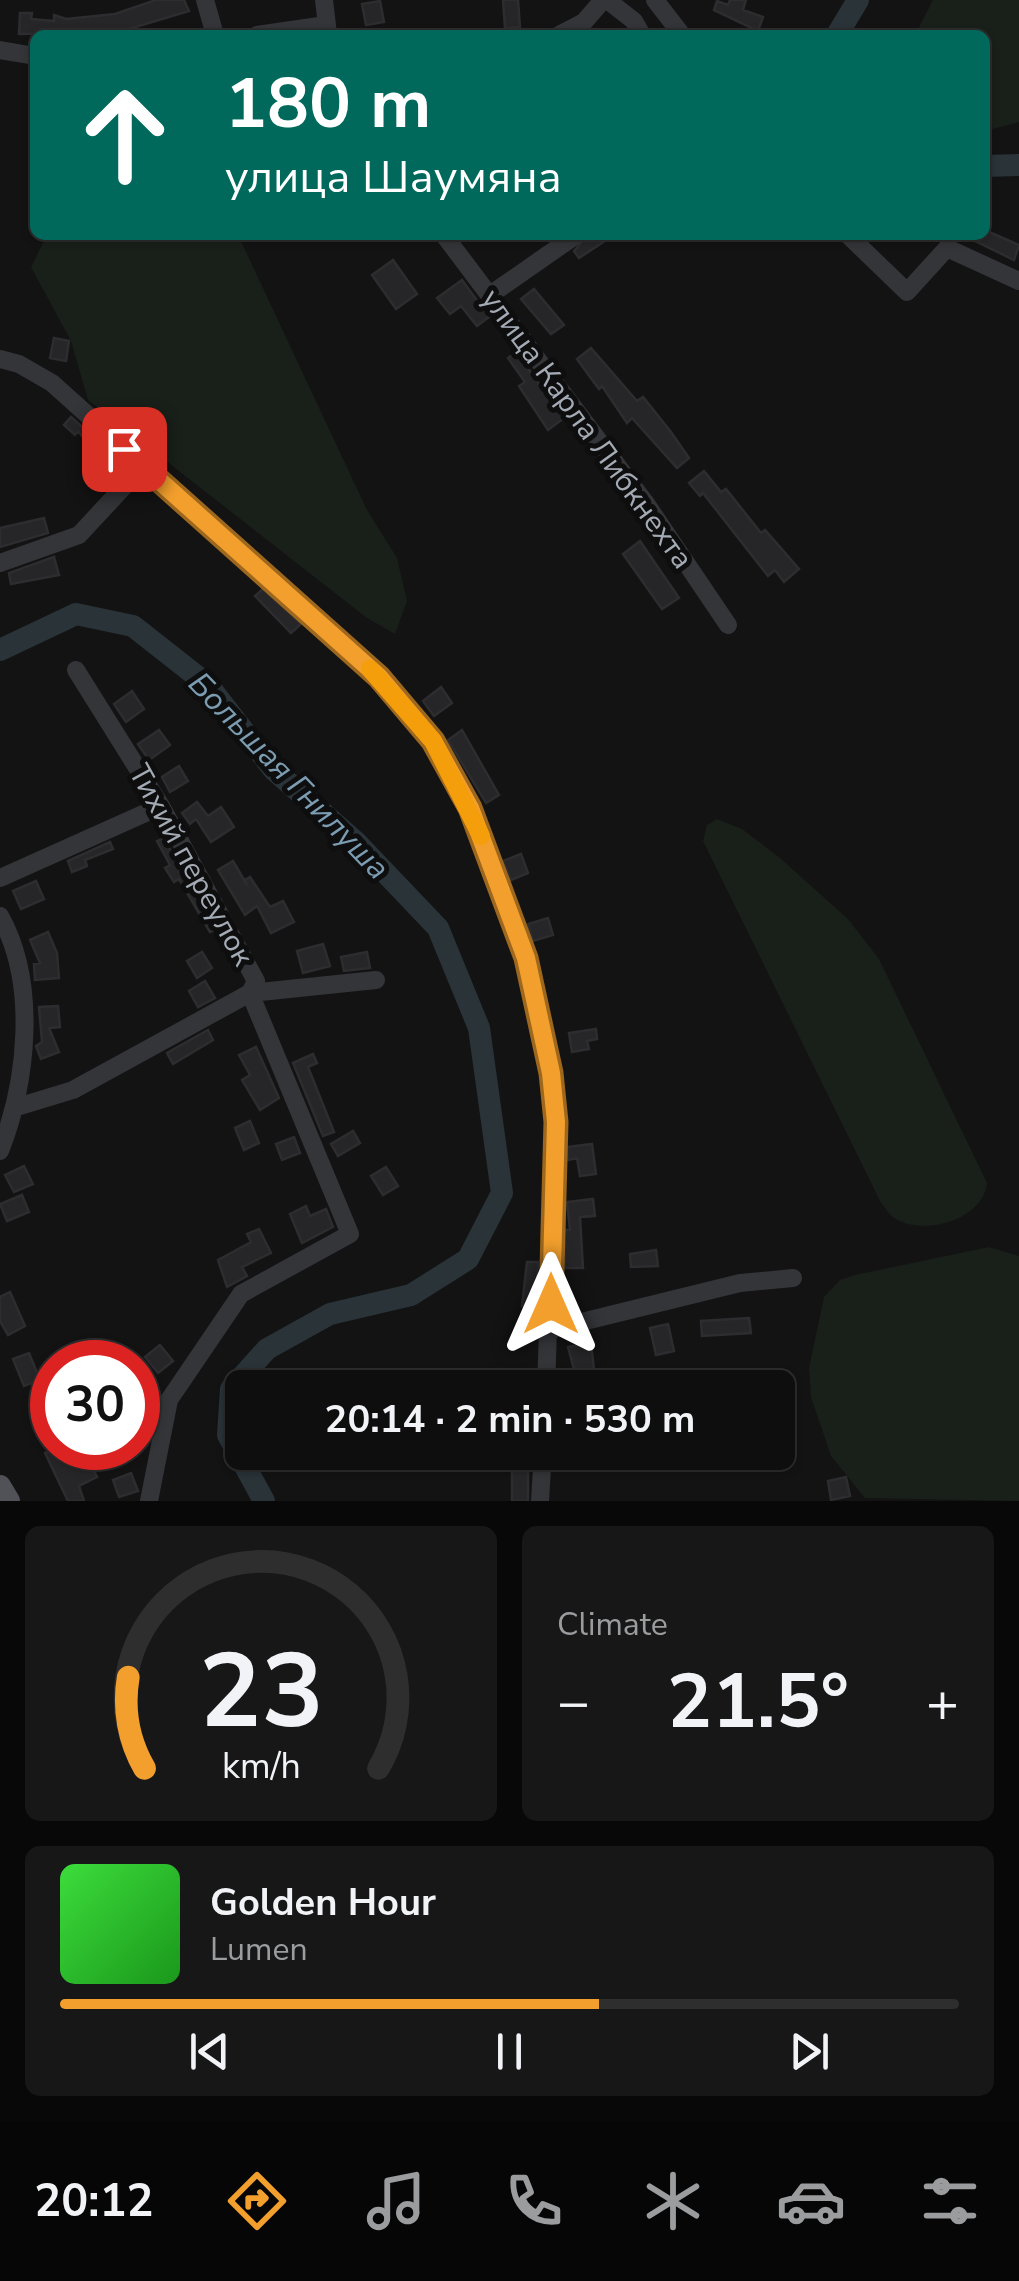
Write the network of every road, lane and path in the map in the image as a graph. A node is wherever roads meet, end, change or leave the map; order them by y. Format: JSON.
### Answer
{"nodes":[{"id":1,"x":205,"y":0,"type":"edge"},
{"id":2,"x":324,"y":0,"type":"edge"},
{"id":3,"x":605,"y":0,"type":"edge"},
{"id":4,"x":655,"y":0,"type":"edge"},
{"id":5,"x":214,"y":30,"type":"edge"},
{"id":6,"x":327,"y":30,"type":"edge"},
{"id":7,"x":568,"y":30,"type":"edge"},
{"id":8,"x":639,"y":30,"type":"edge"},
{"id":9,"x":678,"y":30,"type":"edge"},
{"id":10,"x":0,"y":50,"type":"edge"},
{"id":11,"x":30,"y":55,"type":"edge"},
{"id":12,"x":448,"y":240,"type":"edge"},
{"id":13,"x":569,"y":240,"type":"edge"},
{"id":14,"x":853,"y":240,"type":"edge"},
{"id":15,"x":1019,"y":281,"type":"edge"},
{"id":16,"x":490,"y":295,"type":"junction"},
{"id":17,"x":0,"y":359,"type":"edge"},
{"id":18,"x":143,"y":466,"type":"junction"},
{"id":19,"x":0,"y":563,"type":"edge"},
{"id":20,"x":728,"y":625,"type":"dead end"},
{"id":21,"x":76,"y":670,"type":"dead end"},
{"id":22,"x":161,"y":806,"type":"junction"},
{"id":23,"x":0,"y":878,"type":"edge"},
{"id":24,"x":0,"y":916,"type":"edge"},
{"id":25,"x":376,"y":980,"type":"dead end"},
{"id":26,"x":250,"y":993,"type":"junction"},
{"id":27,"x":17,"y":1107,"type":"junction"},
{"id":28,"x":0,"y":1150,"type":"edge"},
{"id":29,"x":793,"y":1278,"type":"dead end"},
{"id":30,"x":549,"y":1330,"type":"junction"},
{"id":31,"x":547,"y":1370,"type":"edge"},
{"id":32,"x":541,"y":1470,"type":"edge"},
{"id":33,"x":0,"y":1486,"type":"edge"},
{"id":34,"x":10,"y":1501,"type":"edge"},
{"id":35,"x":149,"y":1501,"type":"edge"},
{"id":36,"x":540,"y":1501,"type":"edge"}],
"edges":[{"from":1,"to":5,"type":"street"},
{"from":2,"to":6,"type":"street"},
{"from":3,"to":7,"type":"street"},
{"from":3,"to":8,"type":"street"},
{"from":4,"to":9,"type":"street"},
{"from":10,"to":11,"type":"street"},
{"from":12,"to":16,"type":"street","name":"улица Карла Либкнехта"},
{"from":13,"to":16,"type":"street"},
{"from":14,"to":15,"type":"street"},
{"from":16,"to":20,"type":"street","name":"улица Карла Либкнехта"},
{"from":17,"to":18,"type":"street"},
{"from":18,"to":19,"type":"street"},
{"from":18,"to":30,"type":"street"},
{"from":21,"to":22,"type":"street","name":"Тихий переулок"},
{"from":22,"to":23,"type":"street"},
{"from":22,"to":26,"type":"street","name":"Тихий переулок"},
{"from":24,"to":27,"type":"street"},
{"from":25,"to":26,"type":"street"},
{"from":26,"to":27,"type":"street"},
{"from":26,"to":35,"type":"street","name":"Тихий переулок"},
{"from":27,"to":28,"type":"street"},
{"from":29,"to":30,"type":"street"},
{"from":30,"to":31,"type":"street"},
{"from":32,"to":36,"type":"street"},
{"from":33,"to":34,"type":"main road"}]}
